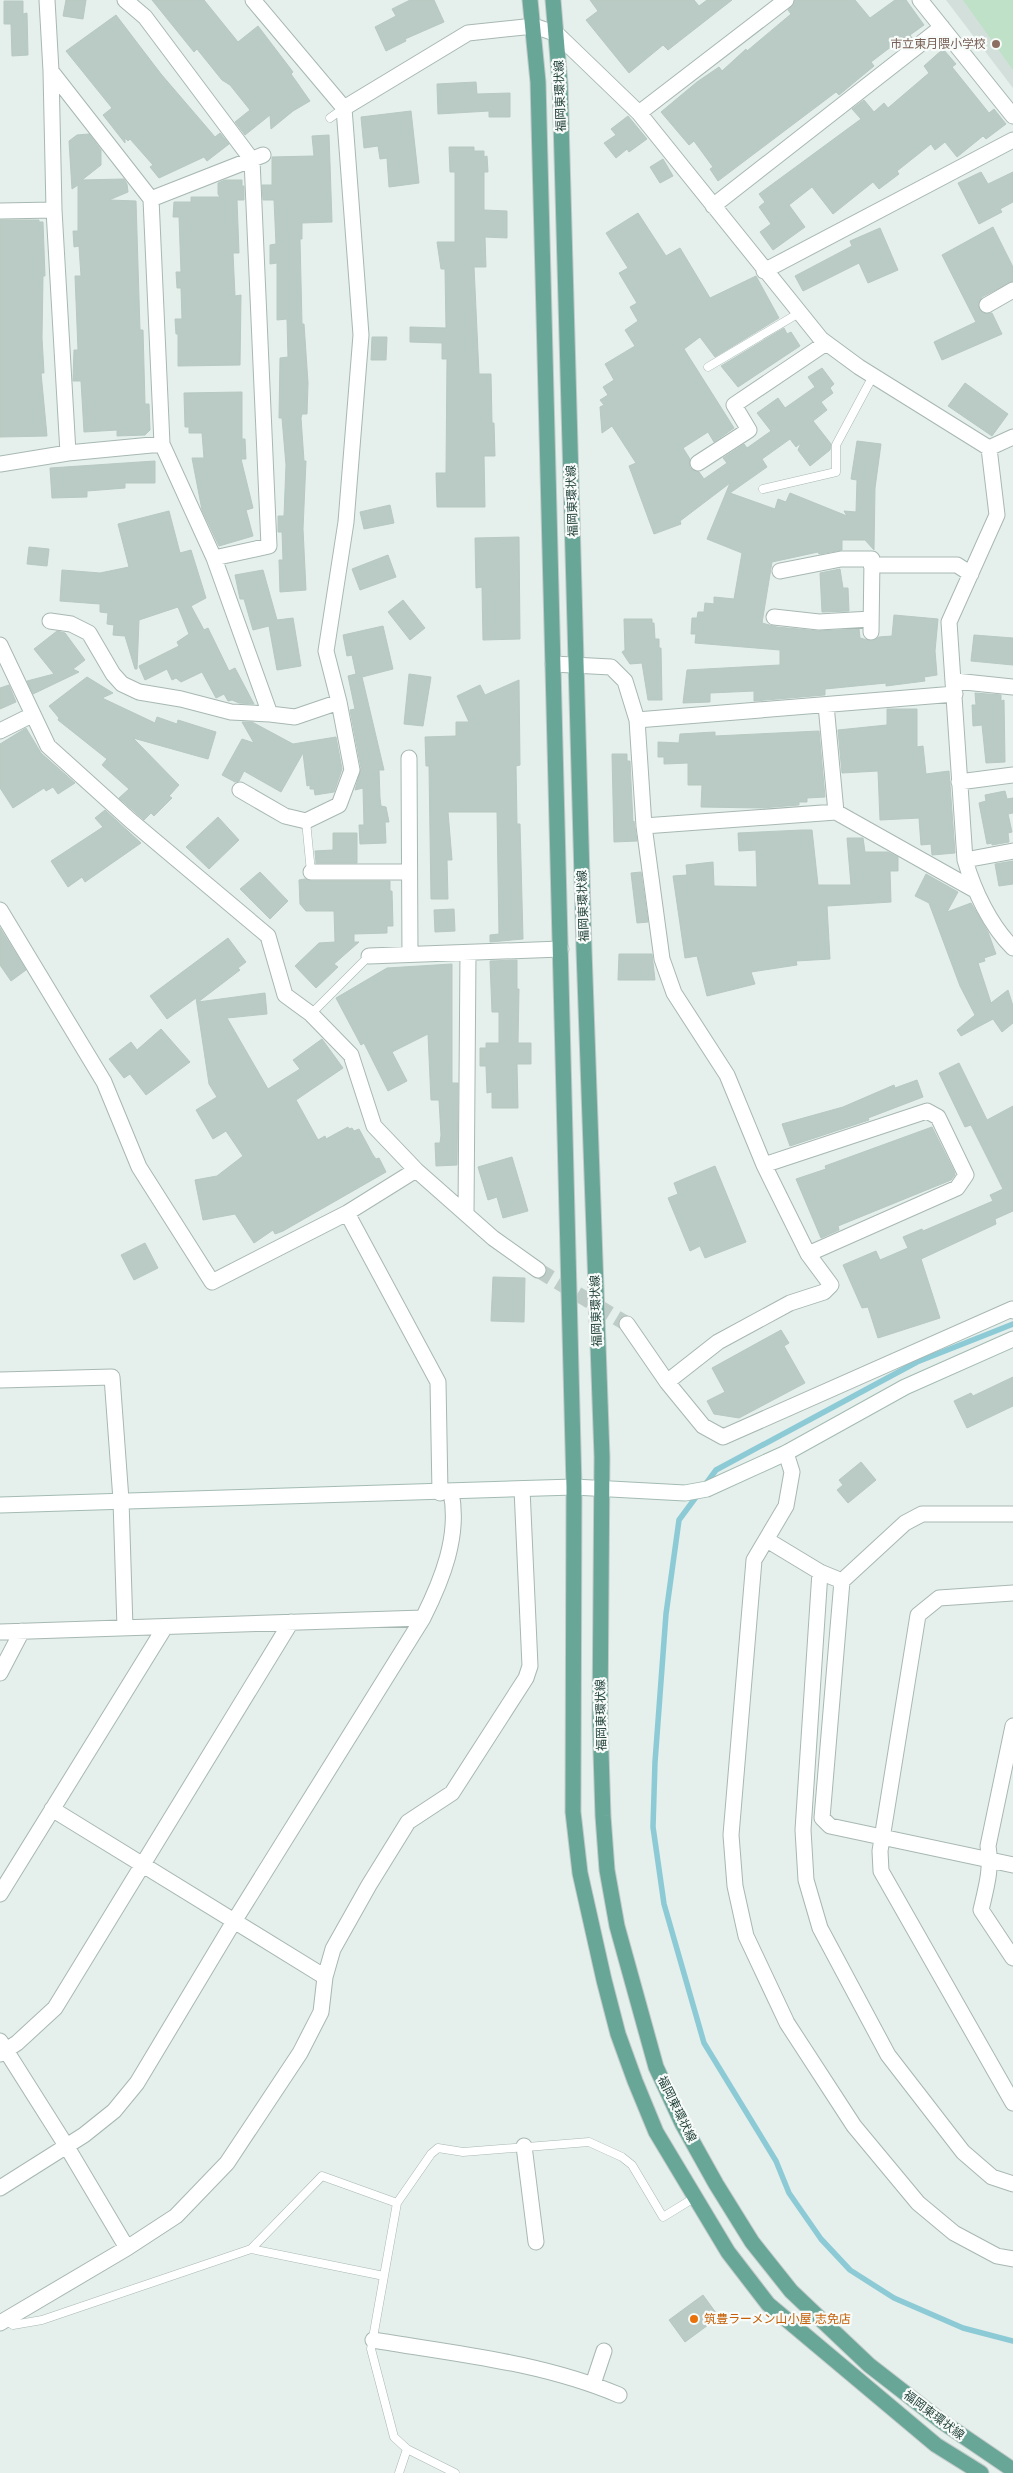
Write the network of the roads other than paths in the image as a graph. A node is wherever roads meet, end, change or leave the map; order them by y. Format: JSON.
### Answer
{"nodes":[{"id":1,"x":47,"y":0,"type":"edge"},
{"id":2,"x":125,"y":0,"type":"edge"},
{"id":3,"x":253,"y":0,"type":"edge"},
{"id":4,"x":530,"y":0,"type":"edge"},
{"id":5,"x":553,"y":0,"type":"edge"},
{"id":6,"x":920,"y":0,"type":"edge"},
{"id":7,"x":778,"y":2,"type":"edge"},
{"id":8,"x":534,"y":26,"type":"junction"},
{"id":9,"x":942,"y":27,"type":"junction"},
{"id":10,"x":557,"y":34,"type":"junction"},
{"id":11,"x":51,"y":71,"type":"junction"},
{"id":12,"x":344,"y":108,"type":"junction"},
{"id":13,"x":639,"y":113,"type":"junction"},
{"id":14,"x":1013,"y":116,"type":"edge"},
{"id":15,"x":330,"y":118,"type":"dead end"},
{"id":16,"x":1013,"y":140,"type":"edge"},
{"id":17,"x":257,"y":158,"type":"junction"},
{"id":18,"x":151,"y":198,"type":"junction"},
{"id":19,"x":714,"y":206,"type":"junction"},
{"id":20,"x":54,"y":210,"type":"junction"},
{"id":21,"x":0,"y":211,"type":"edge"},
{"id":22,"x":764,"y":271,"type":"junction"},
{"id":23,"x":1013,"y":290,"type":"edge"},
{"id":24,"x":987,"y":305,"type":"dead end"},
{"id":25,"x":799,"y":313,"type":"junction"},
{"id":26,"x":826,"y":343,"type":"junction"},
{"id":27,"x":708,"y":368,"type":"dead end"},
{"id":28,"x":873,"y":376,"type":"junction"},
{"id":29,"x":1013,"y":437,"type":"edge"},
{"id":30,"x":162,"y":444,"type":"junction"},
{"id":31,"x":989,"y":448,"type":"junction"},
{"id":32,"x":68,"y":453,"type":"junction"},
{"id":33,"x":698,"y":463,"type":"dead end"},
{"id":34,"x":0,"y":464,"type":"edge"},
{"id":35,"x":763,"y":489,"type":"dead end"},
{"id":36,"x":214,"y":558,"type":"junction"},
{"id":37,"x":872,"y":565,"type":"junction"},
{"id":38,"x":780,"y":571,"type":"dead end"},
{"id":39,"x":971,"y":574,"type":"junction"},
{"id":40,"x":774,"y":617,"type":"dead end"},
{"id":41,"x":50,"y":621,"type":"dead end"},
{"id":42,"x":0,"y":644,"type":"edge"},
{"id":43,"x":553,"y":664,"type":"junction"},
{"id":44,"x":576,"y":665,"type":"junction"},
{"id":45,"x":955,"y":687,"type":"junction"},
{"id":46,"x":1013,"y":687,"type":"edge"},
{"id":47,"x":340,"y":702,"type":"junction"},
{"id":48,"x":826,"y":705,"type":"junction"},
{"id":49,"x":270,"y":714,"type":"junction"},
{"id":50,"x":32,"y":715,"type":"junction"},
{"id":51,"x":637,"y":720,"type":"junction"},
{"id":52,"x":0,"y":731,"type":"edge"},
{"id":53,"x":409,"y":758,"type":"dead end"},
{"id":54,"x":1013,"y":775,"type":"edge"},
{"id":55,"x":959,"y":782,"type":"junction"},
{"id":56,"x":240,"y":790,"type":"dead end"},
{"id":57,"x":836,"y":812,"type":"junction"},
{"id":58,"x":306,"y":821,"type":"junction"},
{"id":59,"x":644,"y":826,"type":"junction"},
{"id":60,"x":1013,"y":852,"type":"edge"},
{"id":61,"x":965,"y":860,"type":"junction"},
{"id":62,"x":311,"y":872,"type":"joint"},
{"id":63,"x":409,"y":872,"type":"junction"},
{"id":64,"x":974,"y":889,"type":"junction"},
{"id":65,"x":0,"y":910,"type":"edge"},
{"id":66,"x":1010,"y":944,"type":"edge"},
{"id":67,"x":560,"y":949,"type":"junction"},
{"id":68,"x":468,"y":953,"type":"junction"},
{"id":69,"x":410,"y":954,"type":"junction"},
{"id":70,"x":369,"y":956,"type":"joint"},
{"id":71,"x":311,"y":1014,"type":"junction"},
{"id":72,"x":764,"y":1165,"type":"junction"},
{"id":73,"x":416,"y":1170,"type":"junction"},
{"id":74,"x":347,"y":1213,"type":"junction"},
{"id":75,"x":466,"y":1213,"type":"junction"},
{"id":76,"x":808,"y":1254,"type":"junction"},
{"id":77,"x":538,"y":1270,"type":"tunnel mouth"},
{"id":78,"x":1013,"y":1309,"type":"edge"},
{"id":79,"x":627,"y":1324,"type":"tunnel mouth"},
{"id":80,"x":1013,"y":1339,"type":"edge"},
{"id":81,"x":0,"y":1380,"type":"edge"},
{"id":82,"x":667,"y":1382,"type":"junction"},
{"id":83,"x":786,"y":1453,"type":"junction"},
{"id":84,"x":574,"y":1487,"type":"junction"},
{"id":85,"x":601,"y":1488,"type":"junction"},
{"id":86,"x":522,"y":1489,"type":"junction"},
{"id":87,"x":445,"y":1492,"type":"junction"},
{"id":88,"x":121,"y":1500,"type":"junction"},
{"id":89,"x":0,"y":1505,"type":"edge"},
{"id":90,"x":1013,"y":1514,"type":"edge"},
{"id":91,"x":767,"y":1540,"type":"junction"},
{"id":92,"x":820,"y":1572,"type":"junction"},
{"id":93,"x":842,"y":1581,"type":"junction"},
{"id":94,"x":1013,"y":1593,"type":"edge"},
{"id":95,"x":423,"y":1618,"type":"junction"},
{"id":96,"x":291,"y":1622,"type":"junction"},
{"id":97,"x":166,"y":1627,"type":"junction"},
{"id":98,"x":125,"y":1628,"type":"junction"},
{"id":99,"x":22,"y":1631,"type":"junction"},
{"id":100,"x":0,"y":1632,"type":"edge"},
{"id":101,"x":0,"y":1673,"type":"edge"},
{"id":102,"x":1013,"y":1726,"type":"edge"},
{"id":103,"x":52,"y":1809,"type":"junction"},
{"id":104,"x":881,"y":1835,"type":"junction"},
{"id":105,"x":991,"y":1860,"type":"junction"},
{"id":106,"x":1013,"y":1865,"type":"edge"},
{"id":107,"x":143,"y":1866,"type":"junction"},
{"id":108,"x":0,"y":1894,"type":"edge"},
{"id":109,"x":233,"y":1922,"type":"junction"},
{"id":110,"x":1013,"y":1958,"type":"edge"},
{"id":111,"x":325,"y":1977,"type":"junction"},
{"id":112,"x":2,"y":2048,"type":"edge"},
{"id":113,"x":1013,"y":2103,"type":"edge"},
{"id":114,"x":68,"y":2146,"type":"junction"},
{"id":115,"x":524,"y":2146,"type":"junction"},
{"id":116,"x":1013,"y":2184,"type":"edge"},
{"id":117,"x":0,"y":2188,"type":"edge"},
{"id":118,"x":694,"y":2198,"type":"junction"},
{"id":119,"x":397,"y":2203,"type":"junction"},
{"id":120,"x":536,"y":2242,"type":"dead end"},
{"id":121,"x":127,"y":2248,"type":"junction"},
{"id":122,"x":251,"y":2249,"type":"junction"},
{"id":123,"x":1013,"y":2259,"type":"edge"},
{"id":124,"x":384,"y":2276,"type":"junction"},
{"id":125,"x":2,"y":2321,"type":"edge"},
{"id":126,"x":373,"y":2340,"type":"junction"},
{"id":127,"x":604,"y":2352,"type":"dead end"},
{"id":128,"x":592,"y":2384,"type":"junction"},
{"id":129,"x":619,"y":2396,"type":"dead end"},
{"id":130,"x":407,"y":2449,"type":"junction"},
{"id":131,"x":1013,"y":2470,"type":"edge"},
{"id":132,"x":399,"y":2473,"type":"edge"},
{"id":133,"x":455,"y":2473,"type":"edge"},
{"id":134,"x":981,"y":2473,"type":"edge"}],
"edges":[{"from":1,"to":11,"type":"street"},
{"from":2,"to":17,"type":"street"},
{"from":3,"to":12,"type":"street"},
{"from":4,"to":8,"type":"main road","name":"福岡東環状線"},
{"from":5,"to":10,"type":"main road","name":"福岡東環状線"},
{"from":6,"to":9,"type":"street"},
{"from":7,"to":13,"type":"street"},
{"from":8,"to":10,"type":"street"},
{"from":8,"to":12,"type":"street"},
{"from":8,"to":43,"type":"main road","name":"福岡東環状線"},
{"from":9,"to":14,"type":"street"},
{"from":9,"to":19,"type":"street"},
{"from":10,"to":13,"type":"street"},
{"from":10,"to":44,"type":"main road","name":"福岡東環状線"},
{"from":11,"to":18,"type":"street"},
{"from":11,"to":20,"type":"street"},
{"from":12,"to":15,"type":"lane"},
{"from":12,"to":47,"type":"street"},
{"from":13,"to":19,"type":"street"},
{"from":16,"to":22,"type":"street"},
{"from":17,"to":18,"type":"street"},
{"from":17,"to":36,"type":"street"},
{"from":18,"to":30,"type":"street"},
{"from":19,"to":22,"type":"street"},
{"from":20,"to":21,"type":"street"},
{"from":20,"to":32,"type":"street"},
{"from":22,"to":25,"type":"street"},
{"from":23,"to":24,"type":"street"},
{"from":25,"to":26,"type":"street"},
{"from":25,"to":27,"type":"lane"},
{"from":26,"to":28,"type":"street"},
{"from":26,"to":33,"type":"street"},
{"from":28,"to":31,"type":"street"},
{"from":28,"to":35,"type":"lane"},
{"from":29,"to":31,"type":"street"},
{"from":30,"to":32,"type":"street"},
{"from":30,"to":36,"type":"street"},
{"from":31,"to":39,"type":"street"},
{"from":32,"to":34,"type":"street"},
{"from":36,"to":49,"type":"street"},
{"from":37,"to":38,"type":"street"},
{"from":37,"to":39,"type":"street"},
{"from":37,"to":40,"type":"street"},
{"from":39,"to":45,"type":"street"},
{"from":41,"to":49,"type":"street"},
{"from":42,"to":50,"type":"street"},
{"from":43,"to":44,"type":"street"},
{"from":43,"to":67,"type":"main road","name":"福岡東環状線"},
{"from":44,"to":51,"type":"street"},
{"from":44,"to":85,"type":"main road","name":"福岡東環状線"},
{"from":45,"to":46,"type":"street"},
{"from":45,"to":48,"type":"street"},
{"from":45,"to":55,"type":"street"},
{"from":47,"to":49,"type":"street"},
{"from":47,"to":58,"type":"street"},
{"from":48,"to":51,"type":"street"},
{"from":48,"to":57,"type":"street"},
{"from":50,"to":52,"type":"street"},
{"from":50,"to":71,"type":"street"},
{"from":51,"to":59,"type":"street"},
{"from":53,"to":63,"type":"street"},
{"from":54,"to":55,"type":"street"},
{"from":55,"to":61,"type":"street"},
{"from":56,"to":58,"type":"street"},
{"from":57,"to":59,"type":"street"},
{"from":57,"to":64,"type":"street"},
{"from":58,"to":62,"type":"lane"},
{"from":59,"to":72,"type":"street"},
{"from":60,"to":61,"type":"street"},
{"from":61,"to":64,"type":"street"},
{"from":62,"to":63,"type":"street"},
{"from":63,"to":69,"type":"street"},
{"from":64,"to":66,"type":"street"},
{"from":65,"to":74,"type":"street"},
{"from":67,"to":68,"type":"street"},
{"from":67,"to":84,"type":"main road","name":"福岡東環状線"},
{"from":68,"to":69,"type":"street"},
{"from":68,"to":75,"type":"street"},
{"from":69,"to":70,"type":"street"},
{"from":70,"to":71,"type":"lane"},
{"from":71,"to":73,"type":"street"},
{"from":72,"to":76,"type":"street"},
{"from":72,"to":76,"type":"street"},
{"from":73,"to":74,"type":"street"},
{"from":73,"to":75,"type":"street"},
{"from":74,"to":87,"type":"street"},
{"from":75,"to":77,"type":"street"},
{"from":76,"to":82,"type":"street"},
{"from":78,"to":82,"type":"street"},
{"from":79,"to":82,"type":"street"},
{"from":80,"to":83,"type":"street"},
{"from":81,"to":88,"type":"street"},
{"from":83,"to":85,"type":"street"},
{"from":83,"to":91,"type":"street"},
{"from":84,"to":85,"type":"street"},
{"from":84,"to":86,"type":"street"},
{"from":84,"to":118,"type":"main road","name":"福岡東環状線"},
{"from":85,"to":131,"type":"main road","name":"福岡東環状線"},
{"from":86,"to":87,"type":"street"},
{"from":86,"to":111,"type":"street"},
{"from":87,"to":88,"type":"street"},
{"from":87,"to":95,"type":"street"},
{"from":88,"to":89,"type":"street"},
{"from":88,"to":98,"type":"street"},
{"from":90,"to":93,"type":"street"},
{"from":91,"to":92,"type":"street"},
{"from":91,"to":123,"type":"street"},
{"from":92,"to":93,"type":"street"},
{"from":92,"to":116,"type":"street"},
{"from":93,"to":104,"type":"street"},
{"from":94,"to":104,"type":"street"},
{"from":95,"to":96,"type":"street"},
{"from":95,"to":109,"type":"street"},
{"from":96,"to":97,"type":"street"},
{"from":96,"to":107,"type":"street"},
{"from":97,"to":98,"type":"street"},
{"from":97,"to":103,"type":"street"},
{"from":98,"to":99,"type":"street"},
{"from":99,"to":100,"type":"street"},
{"from":99,"to":101,"type":"street"},
{"from":102,"to":105,"type":"street"},
{"from":103,"to":107,"type":"street"},
{"from":103,"to":108,"type":"street"},
{"from":104,"to":105,"type":"street"},
{"from":104,"to":113,"type":"street"},
{"from":105,"to":106,"type":"street"},
{"from":105,"to":110,"type":"street"},
{"from":107,"to":109,"type":"street"},
{"from":107,"to":112,"type":"street"},
{"from":109,"to":111,"type":"street"},
{"from":109,"to":114,"type":"street"},
{"from":111,"to":121,"type":"street"},
{"from":112,"to":114,"type":"street"},
{"from":114,"to":117,"type":"street"},
{"from":114,"to":121,"type":"street"},
{"from":115,"to":118,"type":"lane"},
{"from":115,"to":119,"type":"lane"},
{"from":115,"to":120,"type":"street"},
{"from":118,"to":134,"type":"main road","name":"福岡東環状線"},
{"from":119,"to":122,"type":"lane"},
{"from":119,"to":124,"type":"lane"},
{"from":121,"to":125,"type":"street"},
{"from":122,"to":124,"type":"lane"},
{"from":122,"to":125,"type":"lane"},
{"from":124,"to":126,"type":"lane"},
{"from":126,"to":128,"type":"street"},
{"from":126,"to":130,"type":"lane"},
{"from":127,"to":128,"type":"street"},
{"from":128,"to":129,"type":"street"},
{"from":130,"to":132,"type":"lane"},
{"from":130,"to":133,"type":"lane"}]}
